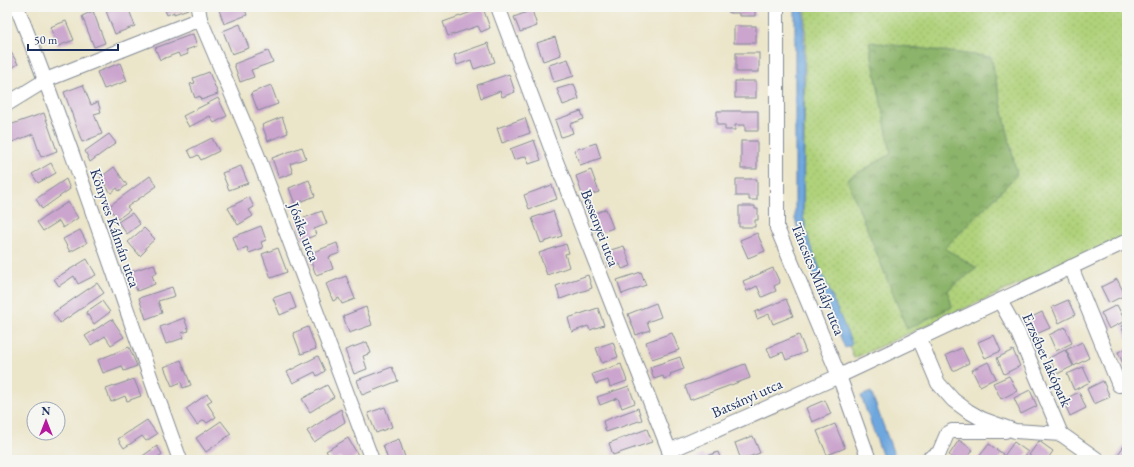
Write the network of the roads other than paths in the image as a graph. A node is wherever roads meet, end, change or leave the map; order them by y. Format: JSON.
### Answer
{"nodes":[{"id":1,"x":16,"y":7,"type":"edge"},
{"id":2,"x":498,"y":7,"type":"edge"},
{"id":3,"x":777,"y":7,"type":"edge"},
{"id":4,"x":199,"y":13,"type":"edge"},
{"id":5,"x":46,"y":80,"type":"junction"},
{"id":6,"x":7,"y":104,"type":"edge"},
{"id":7,"x":1127,"y":241,"type":"edge"},
{"id":8,"x":1071,"y":267,"type":"junction"},
{"id":9,"x":1000,"y":301,"type":"junction"},
{"id":10,"x":919,"y":338,"type":"junction"},
{"id":11,"x":839,"y":376,"type":"junction"},
{"id":12,"x":1119,"y":385,"type":"dead end"},
{"id":13,"x":973,"y":414,"type":"junction"},
{"id":14,"x":969,"y":431,"type":"junction"},
{"id":15,"x":1015,"y":432,"type":"junction"},
{"id":16,"x":1061,"y":434,"type":"junction"},
{"id":17,"x":671,"y":456,"type":"edge"},
{"id":18,"x":938,"y":458,"type":"edge"},
{"id":19,"x":180,"y":460,"type":"edge"},
{"id":20,"x":372,"y":460,"type":"edge"},
{"id":21,"x":869,"y":460,"type":"edge"},
{"id":22,"x":1098,"y":460,"type":"edge"}],
"edges":[{"from":1,"to":5,"type":"street","name":"Könyves Kálmán utca"},
{"from":2,"to":17,"type":"street","name":"Bessenyei utca"},
{"from":3,"to":11,"type":"street","name":"Táncsics Mihály utca"},
{"from":4,"to":5,"type":"street"},
{"from":4,"to":20,"type":"street","name":"Jósika utca"},
{"from":5,"to":6,"type":"street"},
{"from":5,"to":19,"type":"street","name":"Könyves Kálmán utca"},
{"from":7,"to":8,"type":"street"},
{"from":8,"to":9,"type":"street"},
{"from":8,"to":12,"type":"street"},
{"from":9,"to":10,"type":"street"},
{"from":9,"to":16,"type":"street","name":"Erzsébet lakópark"},
{"from":10,"to":11,"type":"street"},
{"from":10,"to":13,"type":"street"},
{"from":11,"to":17,"type":"street","name":"Batsányi utca"},
{"from":11,"to":21,"type":"street","name":"Táncsics Mihály utca"},
{"from":13,"to":14,"type":"street"},
{"from":13,"to":15,"type":"street"},
{"from":14,"to":15,"type":"street"},
{"from":14,"to":18,"type":"street"},
{"from":15,"to":16,"type":"street"},
{"from":16,"to":22,"type":"street"}]}
